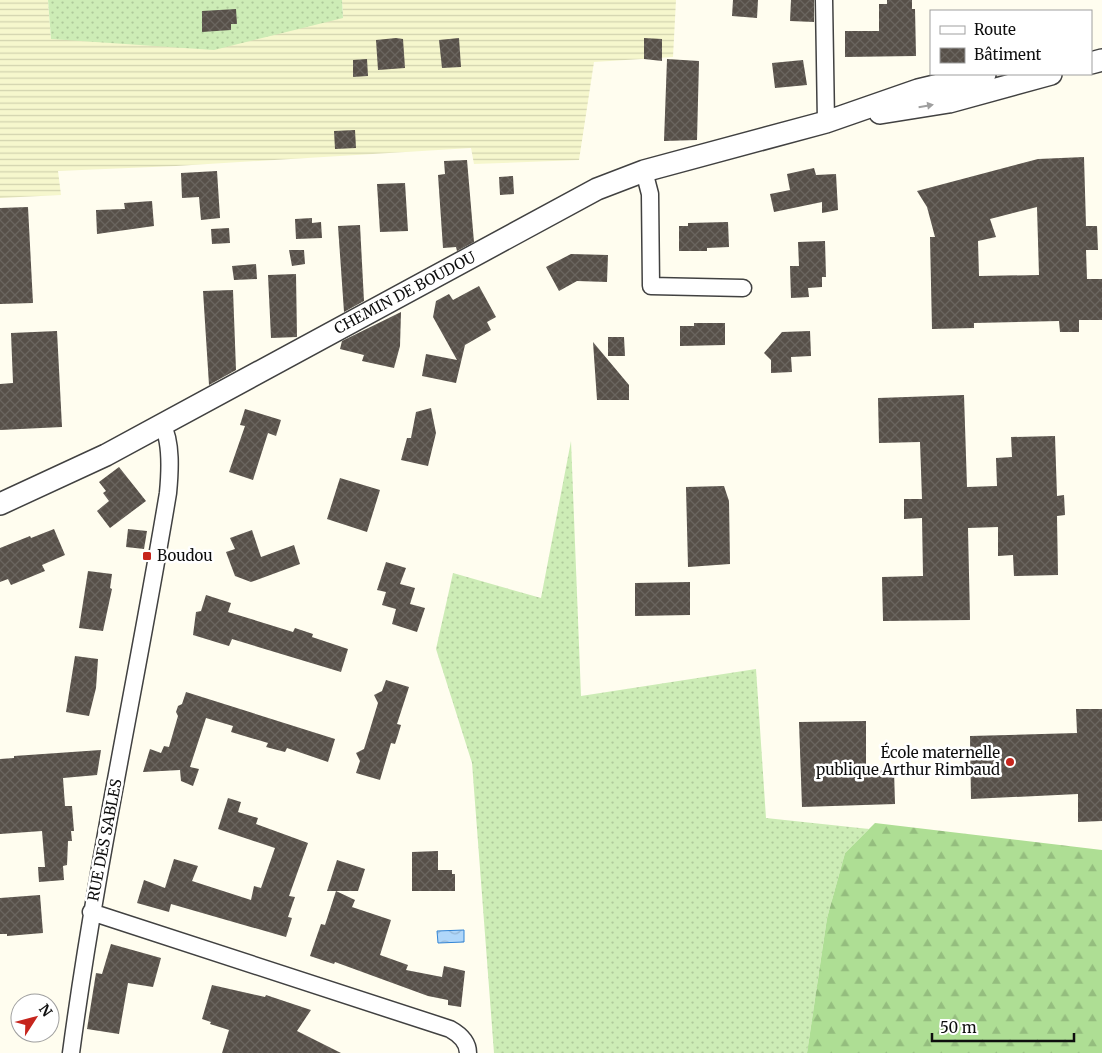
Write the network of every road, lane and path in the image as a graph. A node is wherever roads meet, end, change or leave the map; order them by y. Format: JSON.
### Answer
{"nodes":[{"id":1,"x":824,"y":0,"type":"edge"},
{"id":2,"x":980,"y":75,"type":"edge"},
{"id":3,"x":1047,"y":75,"type":"edge"},
{"id":4,"x":826,"y":122,"type":"junction"},
{"id":5,"x":644,"y":171,"type":"junction"},
{"id":6,"x":744,"y":288,"type":"dead end"},
{"id":7,"x":162,"y":424,"type":"junction"},
{"id":8,"x":0,"y":504,"type":"edge"},
{"id":9,"x":91,"y":912,"type":"junction"},
{"id":10,"x":71,"y":1053,"type":"edge"},
{"id":11,"x":468,"y":1053,"type":"edge"}],
"edges":[{"from":1,"to":4,"type":"street"},
{"from":2,"to":4,"type":"street","name":"CHEMIN DE BOUDOU"},
{"from":4,"to":3,"type":"street","name":"CHEMIN DE BOUDOU","one_way":true},
{"from":4,"to":5,"type":"street","name":"CHEMIN DE BOUDOU"},
{"from":5,"to":6,"type":"street"},
{"from":5,"to":7,"type":"street","name":"CHEMIN DE BOUDOU"},
{"from":7,"to":8,"type":"street","name":"CHEMIN DE BOUDOU"},
{"from":7,"to":9,"type":"street","name":"RUE DES SABLES"},
{"from":9,"to":10,"type":"street"},
{"from":9,"to":11,"type":"street","name":"RUE DES SABLES"}]}
